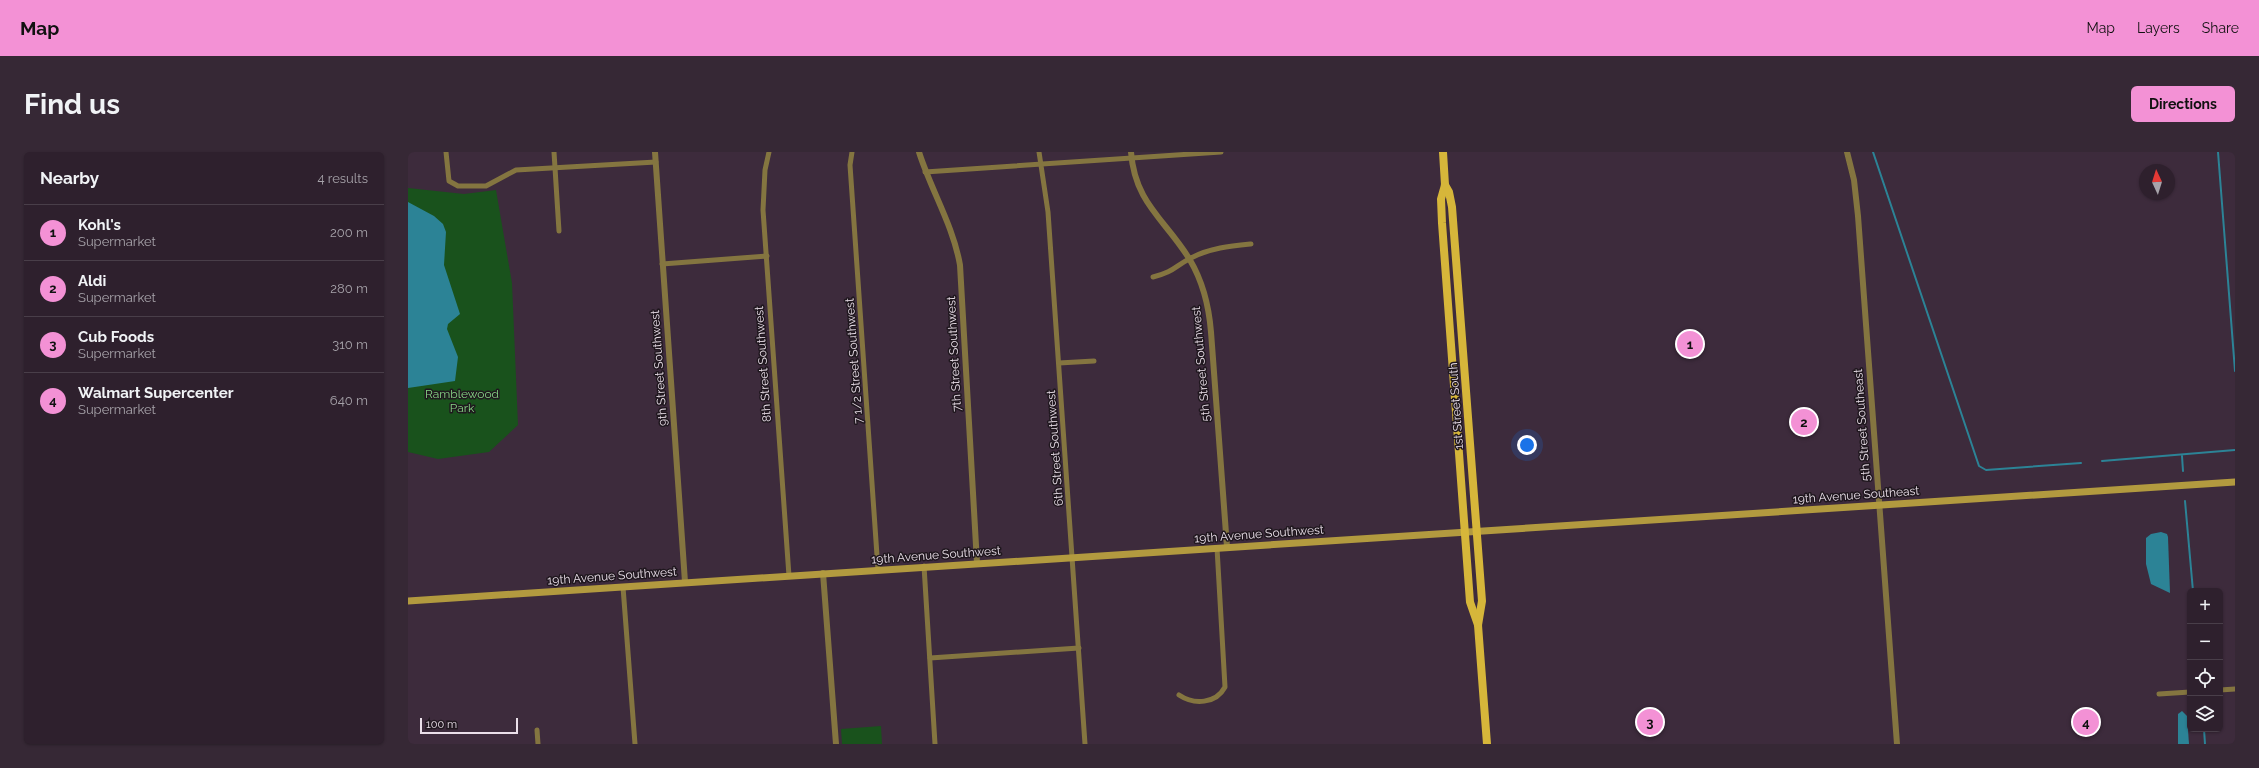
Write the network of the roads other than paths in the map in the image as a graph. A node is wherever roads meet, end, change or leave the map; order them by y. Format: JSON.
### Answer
{"nodes":[{"id":1,"x":446,"y":152,"type":"edge"},
{"id":2,"x":554,"y":152,"type":"edge"},
{"id":3,"x":655,"y":152,"type":"edge"},
{"id":4,"x":769,"y":152,"type":"edge"},
{"id":5,"x":852,"y":152,"type":"edge"},
{"id":6,"x":919,"y":152,"type":"edge"},
{"id":7,"x":1039,"y":152,"type":"edge"},
{"id":8,"x":1221,"y":152,"type":"edge"},
{"id":9,"x":1442,"y":152,"type":"edge"},
{"id":10,"x":1847,"y":152,"type":"edge"},
{"id":11,"x":1131,"y":155,"type":"edge"},
{"id":12,"x":656,"y":162,"type":"junction"},
{"id":13,"x":1041,"y":164,"type":"junction"},
{"id":14,"x":555,"y":168,"type":"junction"},
{"id":15,"x":925,"y":172,"type":"junction"},
{"id":16,"x":1445,"y":186,"type":"junction"},
{"id":17,"x":559,"y":231,"type":"dead end"},
{"id":18,"x":1252,"y":244,"type":"dead end"},
{"id":19,"x":767,"y":256,"type":"junction"},
{"id":20,"x":1189,"y":259,"type":"junction"},
{"id":21,"x":662,"y":264,"type":"junction"},
{"id":22,"x":1153,"y":277,"type":"dead end"},
{"id":23,"x":1094,"y":361,"type":"dead end"},
{"id":24,"x":1059,"y":363,"type":"junction"},
{"id":25,"x":2235,"y":482,"type":"edge"},
{"id":26,"x":1879,"y":505,"type":"junction"},
{"id":27,"x":1478,"y":530,"type":"junction"},
{"id":28,"x":1465,"y":531,"type":"junction"},
{"id":29,"x":1227,"y":547,"type":"junction"},
{"id":30,"x":1217,"y":548,"type":"junction"},
{"id":31,"x":1072,"y":557,"type":"junction"},
{"id":32,"x":977,"y":563,"type":"junction"},
{"id":33,"x":924,"y":566,"type":"junction"},
{"id":34,"x":878,"y":570,"type":"junction"},
{"id":35,"x":823,"y":574,"type":"junction"},
{"id":36,"x":789,"y":576,"type":"junction"},
{"id":37,"x":685,"y":582,"type":"junction"},
{"id":38,"x":623,"y":587,"type":"junction"},
{"id":39,"x":408,"y":601,"type":"edge"},
{"id":40,"x":1478,"y":625,"type":"junction"},
{"id":41,"x":1078,"y":648,"type":"junction"},
{"id":42,"x":930,"y":658,"type":"junction"},
{"id":43,"x":2235,"y":689,"type":"edge"},
{"id":44,"x":2223,"y":690,"type":"edge"},
{"id":45,"x":2187,"y":692,"type":"edge"},
{"id":46,"x":2159,"y":694,"type":"dead end"},
{"id":47,"x":1179,"y":695,"type":"dead end"},
{"id":48,"x":537,"y":730,"type":"dead end"},
{"id":49,"x":538,"y":744,"type":"edge"},
{"id":50,"x":635,"y":744,"type":"edge"},
{"id":51,"x":836,"y":744,"type":"edge"},
{"id":52,"x":935,"y":744,"type":"edge"},
{"id":53,"x":1085,"y":744,"type":"edge"},
{"id":54,"x":1487,"y":744,"type":"edge"},
{"id":55,"x":1898,"y":744,"type":"edge"}],
"edges":[{"from":1,"to":14,"type":"street"},
{"from":2,"to":14,"type":"street"},
{"from":3,"to":12,"type":"street","name":"9th Street Southwest"},
{"from":4,"to":19,"type":"street","name":"8th Street Southwest"},
{"from":5,"to":34,"type":"street","name":"7 1/2 Street Southwest"},
{"from":6,"to":15,"type":"street","name":"7th Street Southwest"},
{"from":7,"to":13,"type":"street","name":"6th Street Southwest"},
{"from":8,"to":11,"type":"street"},
{"from":9,"to":16,"type":"main road","name":"1st Street South"},
{"from":10,"to":26,"type":"street","name":"5th Street Southeast"},
{"from":11,"to":13,"type":"street"},
{"from":11,"to":20,"type":"street","name":"5th Street Southwest"},
{"from":12,"to":14,"type":"street"},
{"from":12,"to":21,"type":"street","name":"9th Street Southwest"},
{"from":13,"to":15,"type":"street"},
{"from":13,"to":24,"type":"street","name":"6th Street Southwest"},
{"from":14,"to":17,"type":"street"},
{"from":15,"to":32,"type":"street","name":"7th Street Southwest"},
{"from":16,"to":27,"type":"main road","name":"1st Street South"},
{"from":16,"to":28,"type":"main road","name":"1st Street South"},
{"from":18,"to":20,"type":"street"},
{"from":19,"to":21,"type":"street"},
{"from":19,"to":36,"type":"street","name":"8th Street Southwest"},
{"from":20,"to":22,"type":"street"},
{"from":20,"to":29,"type":"street","name":"5th Street Southwest"},
{"from":21,"to":37,"type":"street","name":"9th Street Southwest"},
{"from":23,"to":24,"type":"street"},
{"from":24,"to":31,"type":"street","name":"6th Street Southwest"},
{"from":25,"to":26,"type":"main road","name":"19th Avenue Southeast"},
{"from":26,"to":27,"type":"main road","name":"19th Avenue Southeast"},
{"from":26,"to":55,"type":"street","name":"5th Street Southeast"},
{"from":27,"to":28,"type":"main road","name":"19th Avenue Southeast"},
{"from":27,"to":40,"type":"main road","name":"1st Street South"},
{"from":28,"to":29,"type":"main road","name":"19th Avenue Southwest"},
{"from":28,"to":40,"type":"main road","name":"1st Street South"},
{"from":29,"to":30,"type":"main road","name":"19th Avenue Southwest"},
{"from":30,"to":31,"type":"main road","name":"19th Avenue Southwest"},
{"from":30,"to":47,"type":"street"},
{"from":31,"to":32,"type":"main road","name":"19th Avenue Southwest"},
{"from":31,"to":41,"type":"street","name":"6th Street Southwest"},
{"from":32,"to":33,"type":"main road","name":"19th Avenue Southwest"},
{"from":33,"to":34,"type":"main road","name":"19th Avenue Southwest"},
{"from":33,"to":42,"type":"street"},
{"from":34,"to":35,"type":"main road","name":"19th Avenue Southwest"},
{"from":35,"to":36,"type":"main road","name":"19th Avenue Southwest"},
{"from":35,"to":51,"type":"street"},
{"from":36,"to":37,"type":"main road","name":"19th Avenue Southwest"},
{"from":37,"to":38,"type":"main road","name":"19th Avenue Southwest"},
{"from":38,"to":39,"type":"main road","name":"19th Avenue Southwest"},
{"from":38,"to":50,"type":"street"},
{"from":40,"to":54,"type":"main road","name":"1st Street South"},
{"from":41,"to":42,"type":"street"},
{"from":41,"to":53,"type":"street","name":"6th Street Southwest"},
{"from":42,"to":52,"type":"street"},
{"from":43,"to":44,"type":"street"},
{"from":45,"to":46,"type":"street"},
{"from":48,"to":49,"type":"street"}]}
